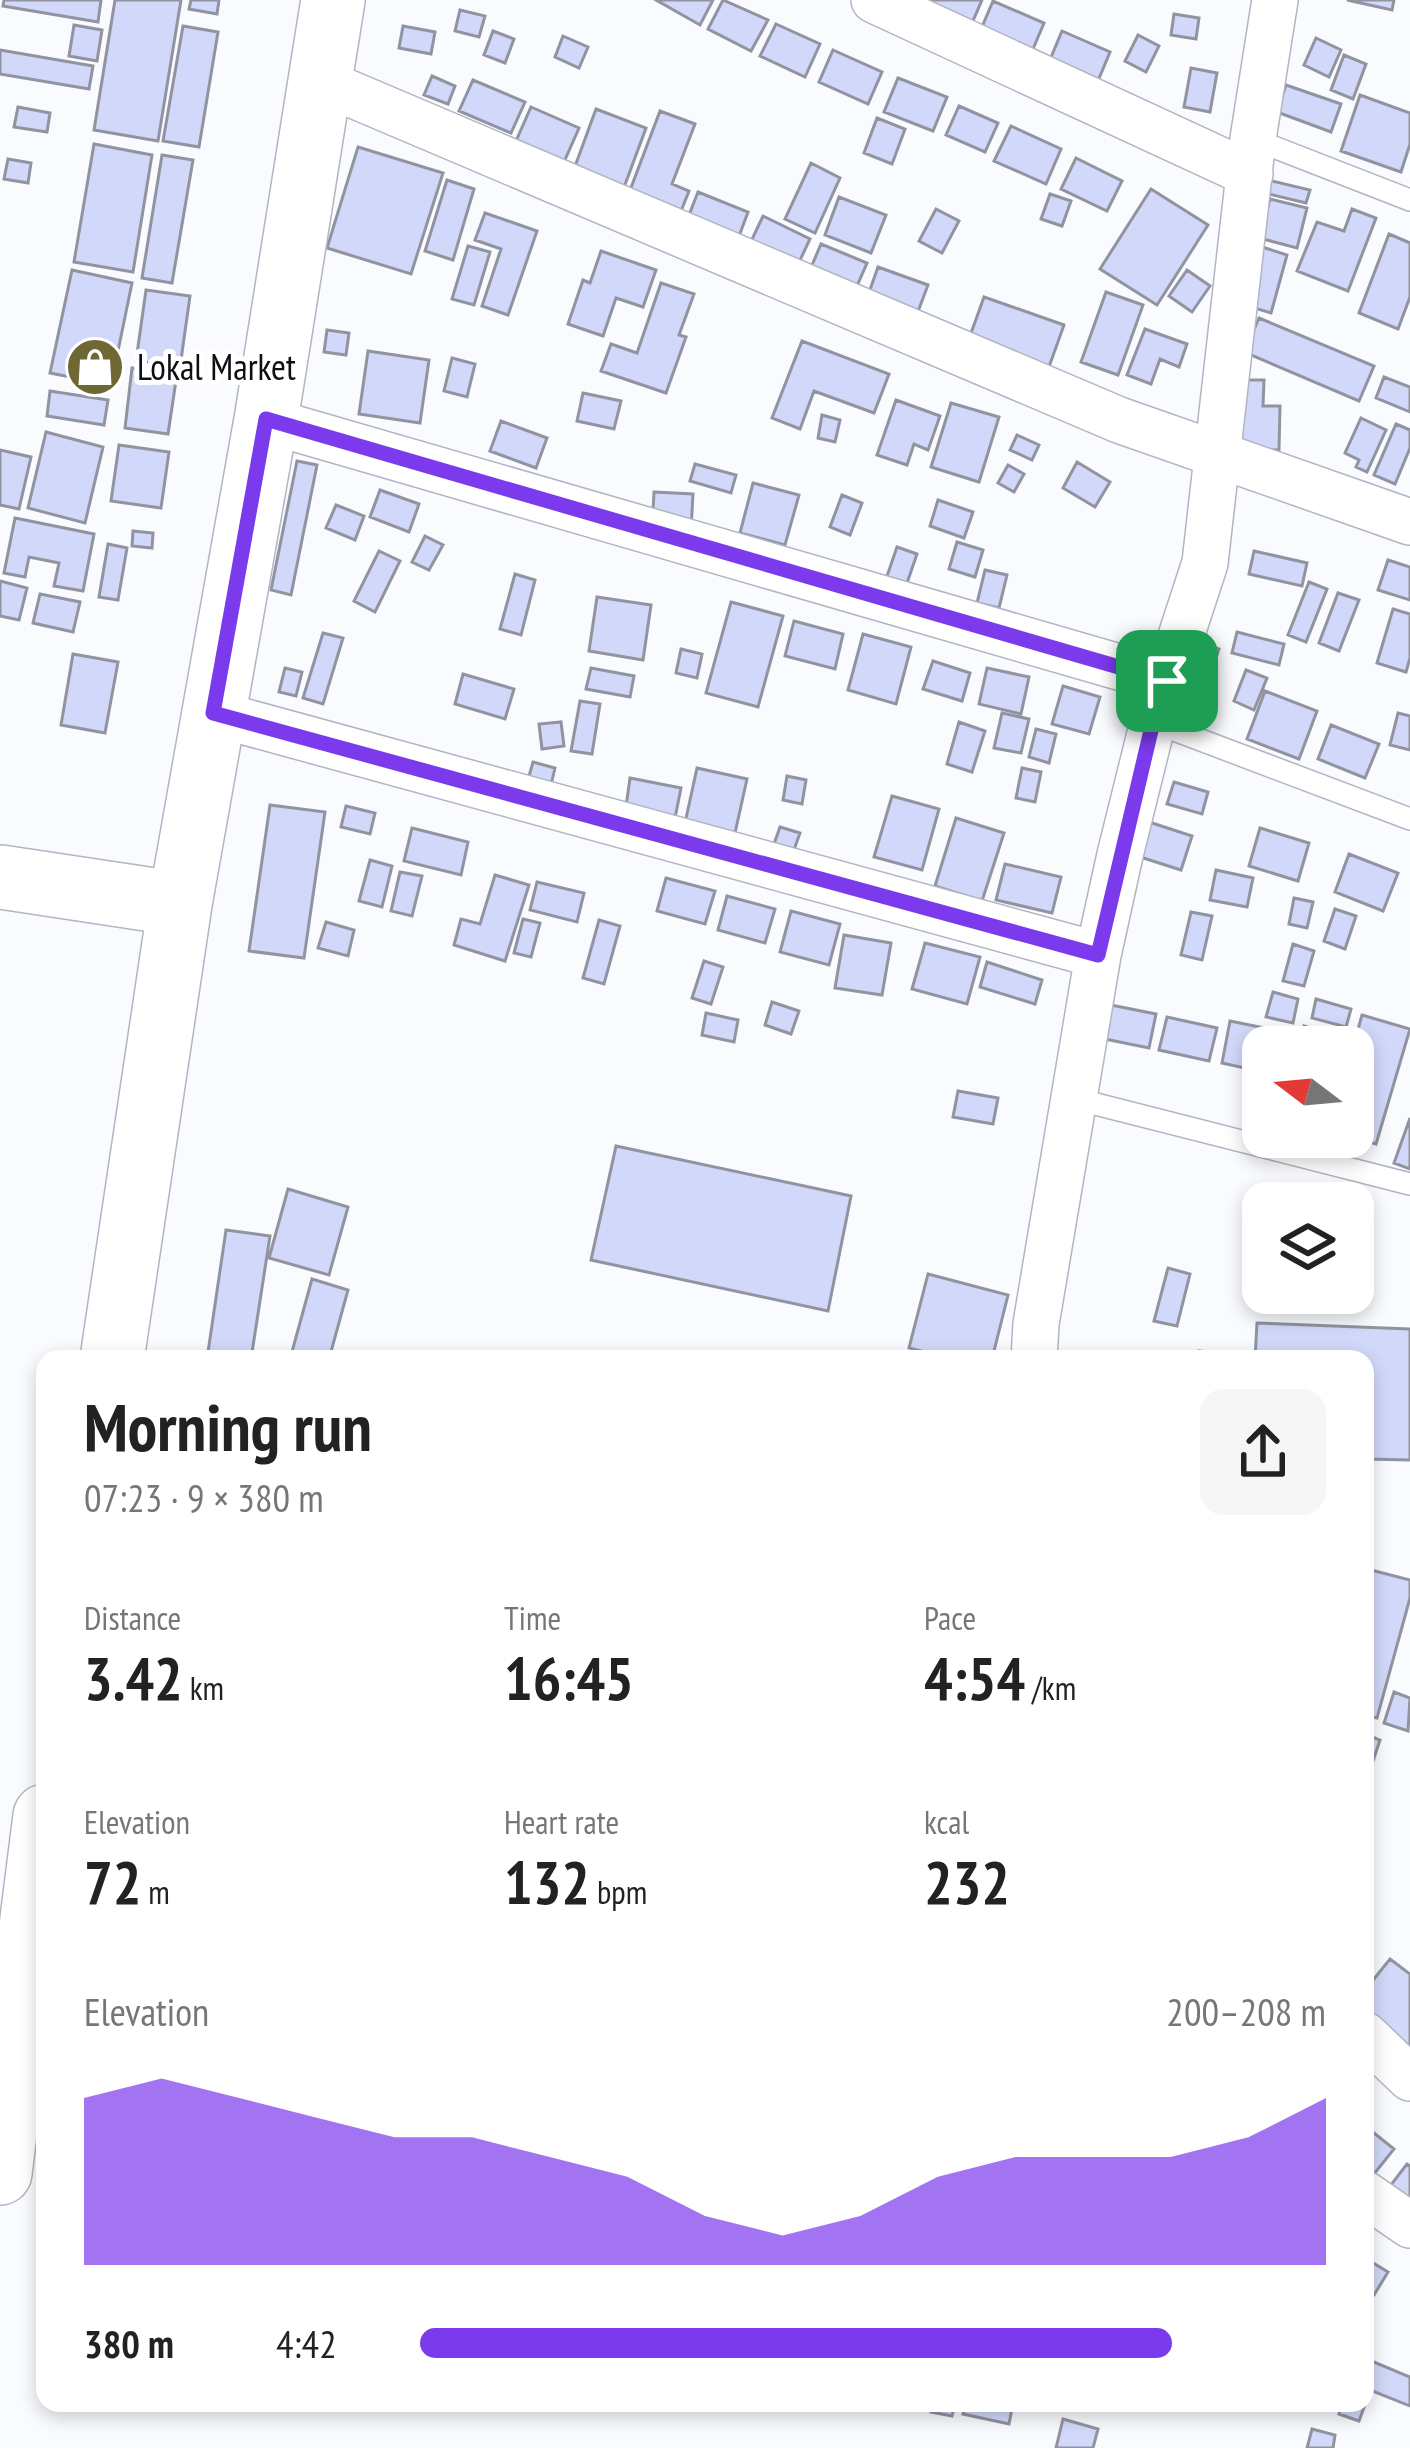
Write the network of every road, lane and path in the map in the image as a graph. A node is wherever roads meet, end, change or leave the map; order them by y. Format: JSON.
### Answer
{"nodes":[{"id":1,"x":333,"y":0,"type":"edge"},
{"id":2,"x":874,"y":0,"type":"edge"},
{"id":3,"x":1275,"y":0,"type":"edge"},
{"id":4,"x":318,"y":80,"type":"junction"},
{"id":5,"x":1252,"y":157,"type":"junction"},
{"id":6,"x":1410,"y":200,"type":"edge"},
{"id":7,"x":266,"y":419,"type":"junction"},
{"id":8,"x":1219,"y":456,"type":"junction"},
{"id":9,"x":1410,"y":522,"type":"edge"},
{"id":10,"x":1160,"y":701,"type":"junction"},
{"id":11,"x":213,"y":713,"type":"junction"},
{"id":12,"x":1410,"y":819,"type":"edge"},
{"id":13,"x":0,"y":877,"type":"edge"},
{"id":14,"x":180,"y":904,"type":"junction"},
{"id":15,"x":1098,"y":955,"type":"junction"},
{"id":16,"x":1076,"y":1099,"type":"junction"},
{"id":17,"x":1410,"y":1184,"type":"edge"},
{"id":18,"x":113,"y":1350,"type":"edge"},
{"id":19,"x":1035,"y":1350,"type":"edge"},
{"id":20,"x":36,"y":1898,"type":"edge"},
{"id":21,"x":1374,"y":2044,"type":"edge"},
{"id":22,"x":1410,"y":2078,"type":"edge"},
{"id":23,"x":0,"y":2173,"type":"edge"},
{"id":24,"x":1374,"y":2200,"type":"edge"},
{"id":25,"x":1410,"y":2225,"type":"edge"}],
"edges":[{"from":1,"to":4,"type":"main road"},
{"from":2,"to":5,"type":"street"},
{"from":3,"to":5,"type":"street"},
{"from":4,"to":7,"type":"main road"},
{"from":4,"to":8,"type":"street"},
{"from":5,"to":6,"type":"lane"},
{"from":5,"to":8,"type":"street"},
{"from":7,"to":10,"type":"street"},
{"from":7,"to":11,"type":"main road"},
{"from":8,"to":9,"type":"street"},
{"from":8,"to":10,"type":"street"},
{"from":10,"to":12,"type":"lane"},
{"from":10,"to":15,"type":"street"},
{"from":11,"to":14,"type":"main road"},
{"from":11,"to":15,"type":"street"},
{"from":13,"to":14,"type":"main road"},
{"from":14,"to":18,"type":"main road"},
{"from":15,"to":16,"type":"street"},
{"from":16,"to":17,"type":"lane"},
{"from":16,"to":19,"type":"street"},
{"from":20,"to":23,"type":"main road"},
{"from":21,"to":22,"type":"street"},
{"from":24,"to":25,"type":"street"}]}
